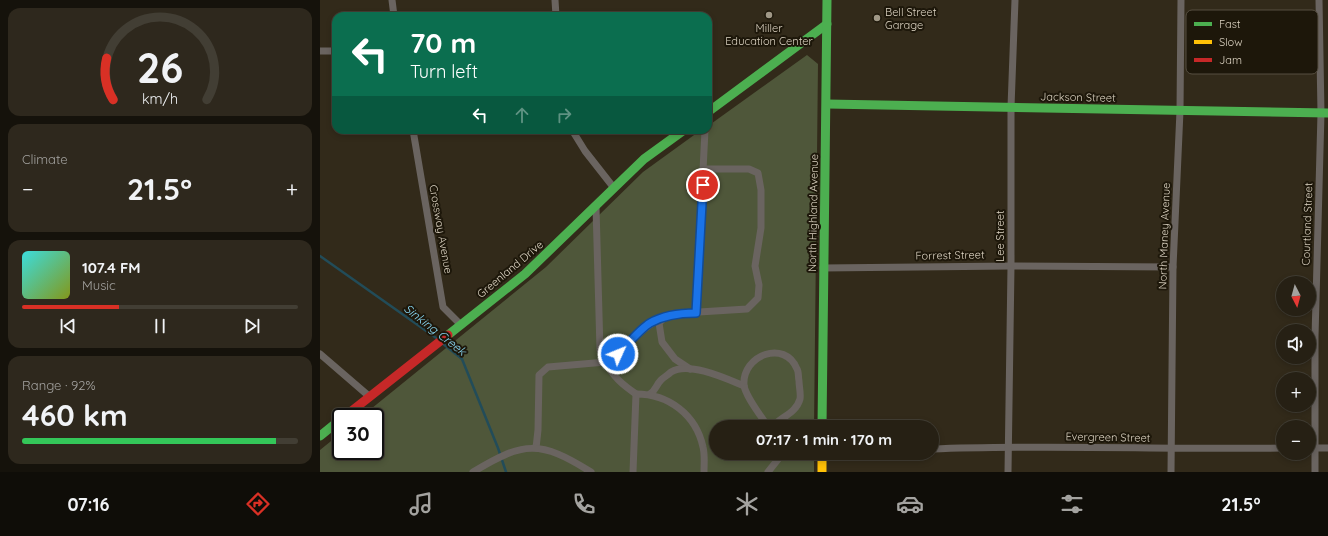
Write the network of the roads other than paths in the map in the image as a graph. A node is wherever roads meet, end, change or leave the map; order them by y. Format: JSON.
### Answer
{"nodes":[{"id":1,"x":392,"y":0,"type":"edge"},
{"id":2,"x":555,"y":0,"type":"edge"},
{"id":3,"x":827,"y":0,"type":"edge"},
{"id":4,"x":1015,"y":0,"type":"edge"},
{"id":5,"x":1181,"y":0,"type":"edge"},
{"id":6,"x":1319,"y":0,"type":"edge"},
{"id":7,"x":394,"y":12,"type":"edge"},
{"id":8,"x":556,"y":12,"type":"edge"},
{"id":9,"x":827,"y":24,"type":"junction"},
{"id":10,"x":320,"y":51,"type":"edge"},
{"id":11,"x":332,"y":51,"type":"edge"},
{"id":12,"x":827,"y":104,"type":"junction"},
{"id":13,"x":1011,"y":107,"type":"junction"},
{"id":14,"x":712,"y":109,"type":"edge"},
{"id":15,"x":1180,"y":111,"type":"junction"},
{"id":16,"x":1324,"y":113,"type":"edge"},
{"id":17,"x":414,"y":134,"type":"edge"},
{"id":18,"x":574,"y":134,"type":"edge"},
{"id":19,"x":679,"y":134,"type":"edge"},
{"id":20,"x":706,"y":134,"type":"edge"},
{"id":21,"x":704,"y":169,"type":"junction"},
{"id":22,"x":614,"y":188,"type":"junction"},
{"id":23,"x":596,"y":207,"type":"junction"},
{"id":24,"x":1011,"y":266,"type":"junction"},
{"id":25,"x":1173,"y":267,"type":"junction"},
{"id":26,"x":824,"y":268,"type":"junction"},
{"id":27,"x":696,"y":313,"type":"junction"},
{"id":28,"x":665,"y":317,"type":"junction"},
{"id":29,"x":461,"y":325,"type":"junction"},
{"id":30,"x":320,"y":354,"type":"edge"},
{"id":31,"x":675,"y":359,"type":"junction"},
{"id":32,"x":606,"y":362,"type":"junction"},
{"id":33,"x":690,"y":369,"type":"junction"},
{"id":34,"x":674,"y":371,"type":"junction"},
{"id":35,"x":744,"y":386,"type":"junction"},
{"id":36,"x":636,"y":394,"type":"junction"},
{"id":37,"x":650,"y":394,"type":"junction"},
{"id":38,"x":370,"y":397,"type":"junction"},
{"id":39,"x":356,"y":408,"type":"edge"},
{"id":40,"x":763,"y":420,"type":"edge"},
{"id":41,"x":782,"y":420,"type":"edge"},
{"id":42,"x":822,"y":420,"type":"edge"},
{"id":43,"x":1313,"y":420,"type":"edge"},
{"id":44,"x":332,"y":426,"type":"edge"},
{"id":45,"x":320,"y":436,"type":"edge"},
{"id":46,"x":1007,"y":446,"type":"junction"},
{"id":47,"x":536,"y":448,"type":"junction"},
{"id":48,"x":1276,"y":448,"type":"edge"},
{"id":49,"x":1316,"y":448,"type":"edge"},
{"id":50,"x":1328,"y":448,"type":"edge"},
{"id":51,"x":939,"y":449,"type":"edge"},
{"id":52,"x":1172,"y":449,"type":"junction"},
{"id":53,"x":777,"y":460,"type":"edge"},
{"id":54,"x":822,"y":460,"type":"edge"},
{"id":55,"x":1314,"y":460,"type":"edge"},
{"id":56,"x":473,"y":472,"type":"edge"},
{"id":57,"x":591,"y":472,"type":"edge"},
{"id":58,"x":633,"y":472,"type":"edge"},
{"id":59,"x":704,"y":472,"type":"edge"},
{"id":60,"x":768,"y":472,"type":"edge"},
{"id":61,"x":822,"y":472,"type":"edge"},
{"id":62,"x":1008,"y":472,"type":"edge"},
{"id":63,"x":1171,"y":472,"type":"edge"},
{"id":64,"x":1315,"y":472,"type":"edge"}],
"edges":[{"from":1,"to":7,"type":"street"},
{"from":2,"to":8,"type":"street"},
{"from":3,"to":9,"type":"street","name":"North Highland Avenue"},
{"from":4,"to":13,"type":"street","name":"Lee Street"},
{"from":5,"to":15,"type":"street","name":"North Maney Avenue"},
{"from":6,"to":16,"type":"street","name":"Courtland Street"},
{"from":9,"to":12,"type":"street","name":"North Highland Avenue"},
{"from":9,"to":14,"type":"street"},
{"from":10,"to":11,"type":"street"},
{"from":12,"to":13,"type":"street","name":"Jackson Street"},
{"from":12,"to":26,"type":"street","name":"North Highland Avenue"},
{"from":13,"to":15,"type":"street","name":"Jackson Street"},
{"from":13,"to":24,"type":"street","name":"Lee Street"},
{"from":15,"to":16,"type":"street","name":"Jackson Street"},
{"from":15,"to":25,"type":"street","name":"North Maney Avenue"},
{"from":16,"to":43,"type":"street","name":"Courtland Street"},
{"from":17,"to":29,"type":"street","name":"Crossway Avenue"},
{"from":18,"to":22,"type":"street"},
{"from":19,"to":22,"type":"street","name":"Greenland Drive"},
{"from":20,"to":21,"type":"street"},
{"from":21,"to":27,"type":"street"},
{"from":21,"to":27,"type":"street"},
{"from":22,"to":23,"type":"street","name":"Greenland Drive"},
{"from":23,"to":29,"type":"street","name":"Greenland Drive"},
{"from":23,"to":32,"type":"street"},
{"from":24,"to":25,"type":"street","name":"Forrest Street"},
{"from":24,"to":26,"type":"street","name":"Forrest Street"},
{"from":24,"to":46,"type":"street","name":"Lee Street"},
{"from":25,"to":52,"type":"street","name":"North Maney Avenue"},
{"from":26,"to":42,"type":"street","name":"North Highland Avenue"},
{"from":27,"to":28,"type":"street"},
{"from":28,"to":31,"type":"street"},
{"from":28,"to":32,"type":"street"},
{"from":29,"to":38,"type":"street","name":"Greenland Drive"},
{"from":30,"to":38,"type":"street"},
{"from":31,"to":33,"type":"street"},
{"from":31,"to":34,"type":"street"},
{"from":32,"to":36,"type":"street"},
{"from":32,"to":47,"type":"street"},
{"from":33,"to":34,"type":"street"},
{"from":33,"to":35,"type":"street"},
{"from":34,"to":37,"type":"street"},
{"from":35,"to":40,"type":"street"},
{"from":35,"to":41,"type":"street"},
{"from":36,"to":37,"type":"street"},
{"from":36,"to":58,"type":"street"},
{"from":37,"to":59,"type":"street"},
{"from":38,"to":39,"type":"street","name":"Greenland Drive"},
{"from":44,"to":45,"type":"street"},
{"from":46,"to":51,"type":"street","name":"Evergreen Street"},
{"from":46,"to":52,"type":"street","name":"Evergreen Street"},
{"from":46,"to":62,"type":"street","name":"Lee Street"},
{"from":47,"to":56,"type":"street"},
{"from":47,"to":57,"type":"street"},
{"from":48,"to":52,"type":"street","name":"Evergreen Street"},
{"from":49,"to":50,"type":"street"},
{"from":52,"to":63,"type":"street","name":"North Maney Avenue"},
{"from":53,"to":60,"type":"street"},
{"from":54,"to":61,"type":"street"},
{"from":55,"to":64,"type":"street","name":"Courtland Street"}]}
